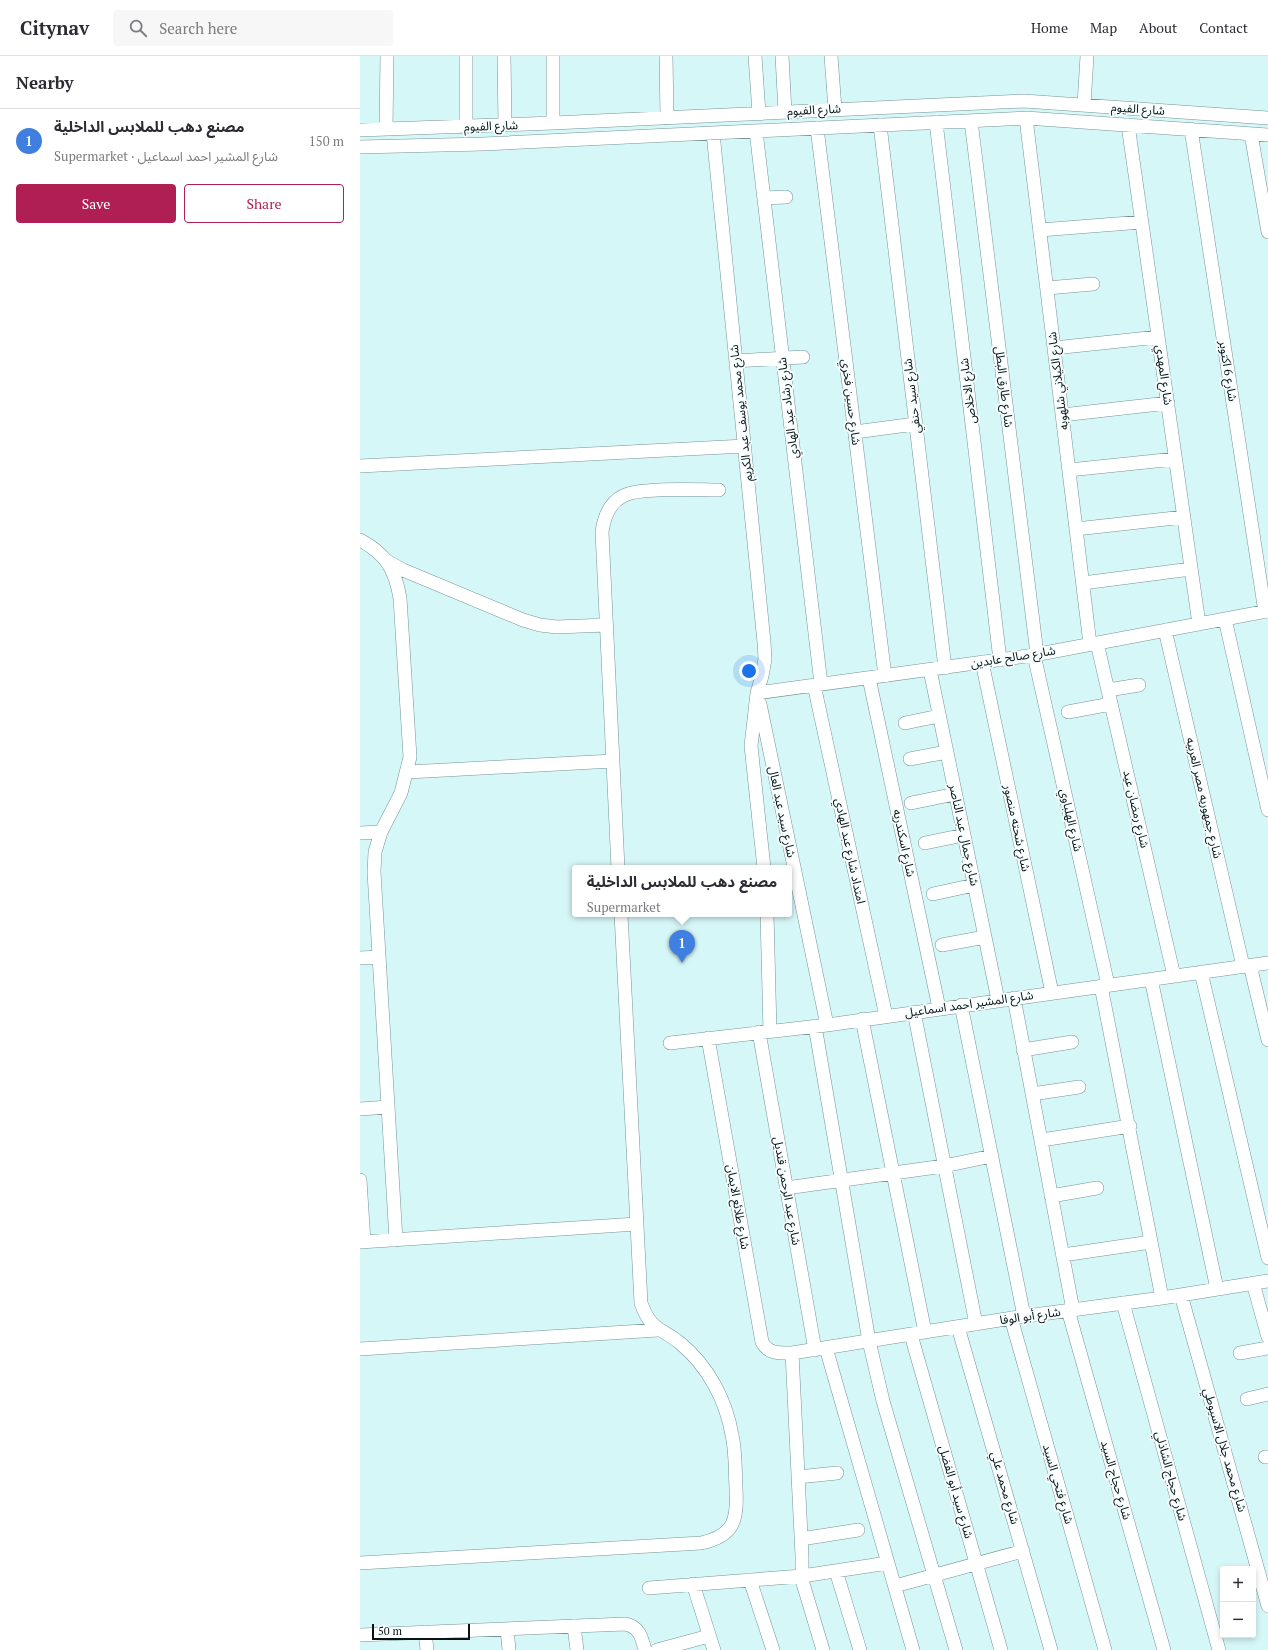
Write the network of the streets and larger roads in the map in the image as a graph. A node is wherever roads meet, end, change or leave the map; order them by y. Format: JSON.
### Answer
{"nodes":[{"id":1,"x":387,"y":56,"type":"edge"},
{"id":2,"x":466,"y":56,"type":"edge"},
{"id":3,"x":504,"y":56,"type":"edge"},
{"id":4,"x":554,"y":56,"type":"edge"},
{"id":5,"x":666,"y":56,"type":"edge"},
{"id":6,"x":755,"y":56,"type":"edge"},
{"id":7,"x":782,"y":56,"type":"edge"},
{"id":8,"x":831,"y":56,"type":"edge"},
{"id":9,"x":1087,"y":56,"type":"edge"},
{"id":10,"x":1084,"y":105,"type":"junction"},
{"id":11,"x":835,"y":109,"type":"junction"},
{"id":12,"x":785,"y":112,"type":"junction"},
{"id":13,"x":759,"y":113,"type":"junction"},
{"id":14,"x":667,"y":118,"type":"junction"},
{"id":15,"x":1026,"y":118,"type":"junction"},
{"id":16,"x":1268,"y":118,"type":"edge"},
{"id":17,"x":971,"y":121,"type":"junction"},
{"id":18,"x":936,"y":122,"type":"junction"},
{"id":19,"x":554,"y":123,"type":"junction"},
{"id":20,"x":505,"y":125,"type":"junction"},
{"id":21,"x":880,"y":125,"type":"junction"},
{"id":22,"x":1128,"y":125,"type":"junction"},
{"id":23,"x":466,"y":127,"type":"junction"},
{"id":24,"x":817,"y":128,"type":"junction"},
{"id":25,"x":386,"y":129,"type":"junction"},
{"id":26,"x":1191,"y":129,"type":"junction"},
{"id":27,"x":360,"y":130,"type":"edge"},
{"id":28,"x":756,"y":131,"type":"junction"},
{"id":29,"x":713,"y":133,"type":"junction"},
{"id":30,"x":1251,"y":134,"type":"junction"},
{"id":31,"x":1268,"y":135,"type":"edge"},
{"id":32,"x":360,"y":147,"type":"edge"},
{"id":33,"x":786,"y":197,"type":"dead end"},
{"id":34,"x":764,"y":198,"type":"junction"},
{"id":35,"x":1142,"y":222,"type":"junction"},
{"id":36,"x":1040,"y":230,"type":"junction"},
{"id":37,"x":1268,"y":232,"type":"edge"},
{"id":38,"x":1093,"y":284,"type":"dead end"},
{"id":39,"x":1047,"y":288,"type":"junction"},
{"id":40,"x":1158,"y":337,"type":"junction"},
{"id":41,"x":1054,"y":348,"type":"junction"},
{"id":42,"x":803,"y":357,"type":"dead end"},
{"id":43,"x":783,"y":358,"type":"junction"},
{"id":44,"x":736,"y":361,"type":"junction"},
{"id":45,"x":1168,"y":403,"type":"junction"},
{"id":46,"x":1062,"y":415,"type":"junction"},
{"id":47,"x":915,"y":424,"type":"junction"},
{"id":48,"x":855,"y":432,"type":"junction"},
{"id":49,"x":745,"y":446,"type":"junction"},
{"id":50,"x":1175,"y":459,"type":"junction"},
{"id":51,"x":360,"y":466,"type":"edge"},
{"id":52,"x":1069,"y":470,"type":"junction"},
{"id":53,"x":719,"y":490,"type":"dead end"},
{"id":54,"x":1184,"y":517,"type":"junction"},
{"id":55,"x":1076,"y":529,"type":"junction"},
{"id":56,"x":360,"y":540,"type":"edge"},
{"id":57,"x":387,"y":561,"type":"junction"},
{"id":58,"x":1191,"y":570,"type":"junction"},
{"id":59,"x":1083,"y":582,"type":"junction"},
{"id":60,"x":1266,"y":612,"type":"edge"},
{"id":61,"x":1225,"y":619,"type":"junction"},
{"id":62,"x":1199,"y":624,"type":"junction"},
{"id":63,"x":606,"y":625,"type":"junction"},
{"id":64,"x":1165,"y":630,"type":"junction"},
{"id":65,"x":1094,"y":644,"type":"junction"},
{"id":66,"x":1036,"y":654,"type":"junction"},
{"id":67,"x":1000,"y":660,"type":"junction"},
{"id":68,"x":982,"y":662,"type":"junction"},
{"id":69,"x":945,"y":668,"type":"junction"},
{"id":70,"x":930,"y":670,"type":"junction"},
{"id":71,"x":885,"y":676,"type":"junction"},
{"id":72,"x":869,"y":678,"type":"junction"},
{"id":73,"x":817,"y":685,"type":"junction"},
{"id":74,"x":1139,"y":685,"type":"dead end"},
{"id":75,"x":1108,"y":690,"type":"junction"},
{"id":76,"x":757,"y":693,"type":"junction"},
{"id":77,"x":1111,"y":704,"type":"junction"},
{"id":78,"x":1068,"y":712,"type":"dead end"},
{"id":79,"x":939,"y":716,"type":"junction"},
{"id":80,"x":905,"y":723,"type":"dead end"},
{"id":81,"x":947,"y":752,"type":"junction"},
{"id":82,"x":910,"y":759,"type":"dead end"},
{"id":83,"x":613,"y":761,"type":"junction"},
{"id":84,"x":408,"y":772,"type":"junction"},
{"id":85,"x":955,"y":794,"type":"junction"},
{"id":86,"x":911,"y":803,"type":"dead end"},
{"id":87,"x":1268,"y":810,"type":"edge"},
{"id":88,"x":381,"y":832,"type":"junction"},
{"id":89,"x":360,"y":833,"type":"edge"},
{"id":90,"x":964,"y":835,"type":"junction"},
{"id":91,"x":925,"y":843,"type":"dead end"},
{"id":92,"x":618,"y":865,"type":"edge"},
{"id":93,"x":764,"y":865,"type":"edge"},
{"id":94,"x":790,"y":865,"type":"edge"},
{"id":95,"x":792,"y":875,"type":"edge"},
{"id":96,"x":974,"y":886,"type":"junction"},
{"id":97,"x":933,"y":894,"type":"dead end"},
{"id":98,"x":621,"y":917,"type":"edge"},
{"id":99,"x":767,"y":917,"type":"edge"},
{"id":100,"x":985,"y":937,"type":"junction"},
{"id":101,"x":942,"y":945,"type":"dead end"},
{"id":102,"x":379,"y":957,"type":"junction"},
{"id":103,"x":360,"y":958,"type":"edge"},
{"id":104,"x":1268,"y":963,"type":"edge"},
{"id":105,"x":1246,"y":966,"type":"junction"},
{"id":106,"x":1201,"y":972,"type":"junction"},
{"id":107,"x":1174,"y":976,"type":"junction"},
{"id":108,"x":1151,"y":979,"type":"junction"},
{"id":109,"x":1105,"y":985,"type":"junction"},
{"id":110,"x":1052,"y":993,"type":"junction"},
{"id":111,"x":1014,"y":998,"type":"junction"},
{"id":112,"x":998,"y":1000,"type":"junction"},
{"id":113,"x":961,"y":1005,"type":"junction"},
{"id":114,"x":939,"y":1008,"type":"junction"},
{"id":115,"x":914,"y":1012,"type":"junction"},
{"id":116,"x":886,"y":1016,"type":"junction"},
{"id":117,"x":862,"y":1019,"type":"junction"},
{"id":118,"x":821,"y":1025,"type":"junction"},
{"id":119,"x":764,"y":1032,"type":"junction"},
{"id":120,"x":708,"y":1038,"type":"junction"},
{"id":121,"x":1268,"y":1040,"type":"edge"},
{"id":122,"x":1072,"y":1042,"type":"dead end"},
{"id":123,"x":670,"y":1043,"type":"dead end"},
{"id":124,"x":1023,"y":1050,"type":"junction"},
{"id":125,"x":1079,"y":1087,"type":"dead end"},
{"id":126,"x":1032,"y":1094,"type":"junction"},
{"id":127,"x":388,"y":1107,"type":"junction"},
{"id":128,"x":360,"y":1109,"type":"edge"},
{"id":129,"x":1130,"y":1126,"type":"junction"},
{"id":130,"x":1042,"y":1140,"type":"junction"},
{"id":131,"x":992,"y":1156,"type":"junction"},
{"id":132,"x":944,"y":1166,"type":"junction"},
{"id":133,"x":893,"y":1173,"type":"junction"},
{"id":134,"x":360,"y":1180,"type":"edge"},
{"id":135,"x":842,"y":1181,"type":"junction"},
{"id":136,"x":786,"y":1188,"type":"junction"},
{"id":137,"x":1097,"y":1188,"type":"dead end"},
{"id":138,"x":1051,"y":1196,"type":"junction"},
{"id":139,"x":637,"y":1224,"type":"junction"},
{"id":140,"x":396,"y":1240,"type":"junction"},
{"id":141,"x":362,"y":1242,"type":"edge"},
{"id":142,"x":1152,"y":1242,"type":"junction"},
{"id":143,"x":1063,"y":1255,"type":"junction"},
{"id":144,"x":1268,"y":1258,"type":"edge"},
{"id":145,"x":1268,"y":1280,"type":"edge"},
{"id":146,"x":1253,"y":1283,"type":"junction"},
{"id":147,"x":1217,"y":1289,"type":"junction"},
{"id":148,"x":1181,"y":1295,"type":"junction"},
{"id":149,"x":1162,"y":1298,"type":"junction"},
{"id":150,"x":1123,"y":1303,"type":"junction"},
{"id":151,"x":1071,"y":1310,"type":"junction"},
{"id":152,"x":1024,"y":1316,"type":"junction"},
{"id":153,"x":1011,"y":1318,"type":"junction"},
{"id":154,"x":976,"y":1324,"type":"junction"},
{"id":155,"x":958,"y":1327,"type":"junction"},
{"id":156,"x":658,"y":1330,"type":"junction"},
{"id":157,"x":925,"y":1332,"type":"junction"},
{"id":158,"x":911,"y":1334,"type":"junction"},
{"id":159,"x":1268,"y":1337,"type":"edge"},
{"id":160,"x":869,"y":1341,"type":"junction"},
{"id":161,"x":1268,"y":1348,"type":"edge"},
{"id":162,"x":360,"y":1349,"type":"edge"},
{"id":163,"x":820,"y":1349,"type":"junction"},
{"id":164,"x":792,"y":1353,"type":"junction"},
{"id":165,"x":1240,"y":1353,"type":"dead end"},
{"id":166,"x":1268,"y":1394,"type":"edge"},
{"id":167,"x":1247,"y":1399,"type":"dead end"},
{"id":168,"x":837,"y":1473,"type":"dead end"},
{"id":169,"x":798,"y":1477,"type":"junction"},
{"id":170,"x":858,"y":1530,"type":"dead end"},
{"id":171,"x":801,"y":1539,"type":"junction"},
{"id":172,"x":1023,"y":1551,"type":"junction"},
{"id":173,"x":360,"y":1563,"type":"edge"},
{"id":174,"x":888,"y":1563,"type":"junction"},
{"id":175,"x":976,"y":1565,"type":"junction"},
{"id":176,"x":836,"y":1571,"type":"junction"},
{"id":177,"x":802,"y":1576,"type":"junction"},
{"id":178,"x":934,"y":1576,"type":"junction"},
{"id":179,"x":750,"y":1580,"type":"junction"},
{"id":180,"x":693,"y":1584,"type":"junction"},
{"id":181,"x":895,"y":1586,"type":"junction"},
{"id":182,"x":649,"y":1588,"type":"dead end"},
{"id":183,"x":1268,"y":1606,"type":"edge"},
{"id":184,"x":574,"y":1626,"type":"junction"},
{"id":185,"x":507,"y":1629,"type":"junction"},
{"id":186,"x":425,"y":1632,"type":"junction"},
{"id":187,"x":360,"y":1635,"type":"edge"},
{"id":188,"x":709,"y":1636,"type":"junction"},
{"id":189,"x":428,"y":1650,"type":"edge"},
{"id":190,"x":509,"y":1650,"type":"edge"},
{"id":191,"x":577,"y":1650,"type":"edge"},
{"id":192,"x":645,"y":1650,"type":"edge"},
{"id":193,"x":657,"y":1650,"type":"edge"},
{"id":194,"x":714,"y":1650,"type":"edge"},
{"id":195,"x":773,"y":1650,"type":"edge"},
{"id":196,"x":823,"y":1650,"type":"edge"},
{"id":197,"x":860,"y":1650,"type":"edge"},
{"id":198,"x":913,"y":1650,"type":"edge"},
{"id":199,"x":956,"y":1650,"type":"edge"},
{"id":200,"x":1001,"y":1650,"type":"edge"},
{"id":201,"x":1051,"y":1650,"type":"edge"},
{"id":202,"x":1105,"y":1650,"type":"edge"},
{"id":203,"x":1164,"y":1650,"type":"edge"},
{"id":204,"x":1219,"y":1650,"type":"edge"}],
"edges":[{"from":1,"to":25,"type":"street"},
{"from":2,"to":23,"type":"street"},
{"from":3,"to":20,"type":"street"},
{"from":4,"to":19,"type":"street"},
{"from":5,"to":14,"type":"street"},
{"from":6,"to":13,"type":"street"},
{"from":7,"to":12,"type":"street"},
{"from":8,"to":11,"type":"street"},
{"from":9,"to":10,"type":"street"},
{"from":10,"to":11,"type":"street","name":"شارع الفيوم"},
{"from":10,"to":16,"type":"street","name":"شارع الفيوم"},
{"from":11,"to":12,"type":"street","name":"شارع الفيوم"},
{"from":12,"to":13,"type":"street","name":"شارع الفيوم"},
{"from":13,"to":14,"type":"street","name":"شارع الفيوم"},
{"from":14,"to":19,"type":"street","name":"شارع الفيوم"},
{"from":15,"to":17,"type":"street","name":"شارع الفيوم"},
{"from":15,"to":22,"type":"street","name":"شارع الفيوم"},
{"from":15,"to":36,"type":"street","name":"شارع الكيلاني شلهوبه"},
{"from":17,"to":18,"type":"street","name":"شارع الفيوم"},
{"from":17,"to":66,"type":"street","name":"شارع طارق البطل"},
{"from":18,"to":21,"type":"street","name":"شارع الفيوم"},
{"from":18,"to":67,"type":"street","name":"شارع الاخلاص"},
{"from":19,"to":20,"type":"street","name":"شارع الفيوم"},
{"from":20,"to":23,"type":"street","name":"شارع الفيوم"},
{"from":21,"to":24,"type":"street","name":"شارع الفيوم"},
{"from":21,"to":47,"type":"street","name":"شارع سيد حنفي"},
{"from":22,"to":26,"type":"street","name":"شارع الفيوم"},
{"from":22,"to":35,"type":"street","name":"شارع المهدي"},
{"from":23,"to":25,"type":"street","name":"شارع الفيوم"},
{"from":24,"to":28,"type":"street","name":"شارع الفيوم"},
{"from":24,"to":48,"type":"street","name":"شارع حسين فخري"},
{"from":25,"to":27,"type":"street","name":"شارع الفيوم"},
{"from":26,"to":30,"type":"street","name":"شارع الفيوم"},
{"from":26,"to":60,"type":"street","name":"شارع 6 اكتوبر"},
{"from":28,"to":29,"type":"street","name":"شارع الفيوم"},
{"from":28,"to":34,"type":"street","name":"شارع رشاد عبد الهادي"},
{"from":29,"to":32,"type":"street","name":"شارع الفيوم"},
{"from":29,"to":44,"type":"street","name":"شارع محمد يوسف عبد الكريم"},
{"from":30,"to":31,"type":"street","name":"شارع الفيوم"},
{"from":30,"to":37,"type":"street"},
{"from":33,"to":34,"type":"street"},
{"from":34,"to":43,"type":"street","name":"شارع رشاد عبد الهادي"},
{"from":35,"to":36,"type":"street"},
{"from":35,"to":40,"type":"street","name":"شارع المهدي"},
{"from":36,"to":39,"type":"street","name":"شارع الكيلاني شلهوبه"},
{"from":38,"to":39,"type":"street"},
{"from":39,"to":41,"type":"street","name":"شارع الكيلاني شلهوبه"},
{"from":40,"to":41,"type":"street"},
{"from":40,"to":45,"type":"street","name":"شارع المهدي"},
{"from":41,"to":46,"type":"street","name":"شارع الكيلاني شلهوبه"},
{"from":42,"to":43,"type":"street"},
{"from":43,"to":44,"type":"street"},
{"from":43,"to":73,"type":"street","name":"شارع رشاد عبد الهادي"},
{"from":44,"to":49,"type":"street","name":"شارع محمد يوسف عبد الكريم"},
{"from":45,"to":46,"type":"street"},
{"from":45,"to":50,"type":"street","name":"شارع المهدي"},
{"from":46,"to":52,"type":"street","name":"شارع الكيلاني شلهوبه"},
{"from":47,"to":48,"type":"street"},
{"from":47,"to":69,"type":"street","name":"شارع سيد حنفي"},
{"from":48,"to":71,"type":"street","name":"شارع حسين فخري"},
{"from":49,"to":51,"type":"street"},
{"from":49,"to":76,"type":"street","name":"شارع محمد يوسف عبد الكريم"},
{"from":50,"to":52,"type":"street"},
{"from":50,"to":54,"type":"street","name":"شارع المهدي"},
{"from":52,"to":55,"type":"street","name":"شارع الكيلاني شلهوبه"},
{"from":53,"to":63,"type":"street"},
{"from":54,"to":55,"type":"street"},
{"from":54,"to":58,"type":"street","name":"شارع المهدي"},
{"from":55,"to":59,"type":"street","name":"شارع الكيلاني شلهوبه"},
{"from":56,"to":57,"type":"street"},
{"from":57,"to":63,"type":"street"},
{"from":57,"to":84,"type":"street"},
{"from":58,"to":59,"type":"street"},
{"from":58,"to":62,"type":"street","name":"شارع المهدي"},
{"from":59,"to":65,"type":"street","name":"شارع الكيلاني شلهوبه"},
{"from":60,"to":61,"type":"street","name":"شارع صالح عابدين"},
{"from":61,"to":62,"type":"street","name":"شارع صالح عابدين"},
{"from":61,"to":87,"type":"street"},
{"from":62,"to":64,"type":"street","name":"شارع صالح عابدين"},
{"from":63,"to":83,"type":"street"},
{"from":64,"to":65,"type":"street","name":"شارع صالح عابدين"},
{"from":64,"to":105,"type":"street","name":"شارع جمهوريه مصر العربيه"},
{"from":65,"to":66,"type":"street","name":"شارع صالح عابدين"},
{"from":65,"to":75,"type":"street","name":"شارع رمضان عيد"},
{"from":66,"to":67,"type":"street","name":"شارع صالح عابدين"},
{"from":66,"to":109,"type":"street","name":"شارع الهلباوي"},
{"from":67,"to":68,"type":"street","name":"شارع صالح عابدين"},
{"from":68,"to":69,"type":"street","name":"شارع صالح عابدين"},
{"from":68,"to":110,"type":"street","name":"شارع شحته منصور"},
{"from":69,"to":70,"type":"street","name":"شارع صالح عابدين"},
{"from":70,"to":71,"type":"street","name":"شارع صالح عابدين"},
{"from":70,"to":79,"type":"street","name":"شارع جمال عبد الناصر"},
{"from":71,"to":72,"type":"street","name":"شارع صالح عابدين"},
{"from":72,"to":73,"type":"street","name":"شارع صالح عابدين"},
{"from":72,"to":114,"type":"street","name":"شارع اسكندريه"},
{"from":73,"to":76,"type":"street","name":"شارع صالح عابدين"},
{"from":73,"to":116,"type":"street","name":"امتداد شارع عبد الهادي"},
{"from":74,"to":75,"type":"street"},
{"from":75,"to":77,"type":"street","name":"شارع رمضان عيد"},
{"from":76,"to":93,"type":"street","name":"شارع محمد يوسف عبد الكريم"},
{"from":76,"to":94,"type":"street","name":"شارع سيد عبد العال"},
{"from":77,"to":78,"type":"street"},
{"from":77,"to":107,"type":"street","name":"شارع رمضان عيد"},
{"from":79,"to":80,"type":"street"},
{"from":79,"to":81,"type":"street","name":"شارع جمال عبد الناصر"},
{"from":81,"to":82,"type":"street"},
{"from":81,"to":85,"type":"street","name":"شارع جمال عبد الناصر"},
{"from":83,"to":84,"type":"street"},
{"from":83,"to":92,"type":"street"},
{"from":84,"to":88,"type":"street"},
{"from":85,"to":86,"type":"street"},
{"from":85,"to":90,"type":"street","name":"شارع جمال عبد الناصر"},
{"from":88,"to":89,"type":"street"},
{"from":88,"to":102,"type":"street"},
{"from":90,"to":91,"type":"street"},
{"from":90,"to":96,"type":"street","name":"شارع جمال عبد الناصر"},
{"from":95,"to":118,"type":"street","name":"شارع سيد عبد العال"},
{"from":96,"to":97,"type":"street"},
{"from":96,"to":100,"type":"street","name":"شارع جمال عبد الناصر"},
{"from":98,"to":139,"type":"street"},
{"from":99,"to":119,"type":"street","name":"شارع عبد الرحمن قنديل"},
{"from":100,"to":101,"type":"street"},
{"from":100,"to":112,"type":"street","name":"شارع جمال عبد الناصر"},
{"from":102,"to":103,"type":"street"},
{"from":102,"to":127,"type":"street"},
{"from":104,"to":105,"type":"street","name":"شارع المشير احمد اسماعيل"},
{"from":105,"to":106,"type":"street","name":"شارع المشير احمد اسماعيل"},
{"from":105,"to":121,"type":"street","name":"شارع جمهوريه مصر العربيه"},
{"from":106,"to":107,"type":"street","name":"شارع المشير احمد اسماعيل"},
{"from":106,"to":144,"type":"street"},
{"from":107,"to":108,"type":"street","name":"شارع المشير احمد اسماعيل"},
{"from":108,"to":109,"type":"street","name":"شارع المشير احمد اسماعيل"},
{"from":108,"to":147,"type":"street"},
{"from":109,"to":110,"type":"street","name":"شارع المشير احمد اسماعيل"},
{"from":109,"to":129,"type":"street","name":"شارع الهلباوي"},
{"from":110,"to":111,"type":"street","name":"شارع المشير احمد اسماعيل"},
{"from":111,"to":112,"type":"street","name":"شارع المشير احمد اسماعيل"},
{"from":111,"to":124,"type":"street","name":"شارع حجاج السيد"},
{"from":112,"to":113,"type":"street","name":"شارع المشير احمد اسماعيل"},
{"from":113,"to":114,"type":"street","name":"شارع المشير احمد اسماعيل"},
{"from":113,"to":131,"type":"street"},
{"from":114,"to":115,"type":"street","name":"شارع المشير احمد اسماعيل"},
{"from":115,"to":116,"type":"street","name":"شارع المشير احمد اسماعيل"},
{"from":115,"to":132,"type":"street"},
{"from":116,"to":117,"type":"street","name":"شارع المشير احمد اسماعيل"},
{"from":117,"to":118,"type":"street","name":"شارع المشير احمد اسماعيل"},
{"from":117,"to":133,"type":"street"},
{"from":118,"to":119,"type":"street","name":"شارع المشير احمد اسماعيل"},
{"from":118,"to":135,"type":"street","name":"شارع سيد عبد العال"},
{"from":119,"to":120,"type":"street","name":"شارع المشير احمد اسماعيل"},
{"from":119,"to":136,"type":"street","name":"شارع عبد الرحمن قنديل"},
{"from":120,"to":123,"type":"street","name":"شارع المشير احمد اسماعيل"},
{"from":120,"to":164,"type":"street","name":"شارع طلائع الايمان"},
{"from":122,"to":124,"type":"street"},
{"from":124,"to":126,"type":"street","name":"شارع حجاج السيد"},
{"from":125,"to":126,"type":"street"},
{"from":126,"to":130,"type":"street","name":"شارع حجاج السيد"},
{"from":127,"to":128,"type":"street"},
{"from":127,"to":140,"type":"street"},
{"from":129,"to":130,"type":"street"},
{"from":129,"to":142,"type":"street","name":"شارع الهلباوي"},
{"from":130,"to":138,"type":"street","name":"شارع حجاج السيد"},
{"from":131,"to":132,"type":"street"},
{"from":131,"to":152,"type":"street"},
{"from":132,"to":133,"type":"street"},
{"from":132,"to":154,"type":"street"},
{"from":133,"to":135,"type":"street"},
{"from":133,"to":157,"type":"street"},
{"from":134,"to":141,"type":"street"},
{"from":135,"to":136,"type":"street"},
{"from":135,"to":160,"type":"street","name":"شارع سيد عبد العال"},
{"from":136,"to":163,"type":"street","name":"شارع عبد الرحمن قنديل"},
{"from":137,"to":138,"type":"street"},
{"from":138,"to":143,"type":"street","name":"شارع حجاج السيد"},
{"from":139,"to":140,"type":"street"},
{"from":139,"to":156,"type":"street"},
{"from":140,"to":141,"type":"street"},
{"from":142,"to":143,"type":"street"},
{"from":142,"to":149,"type":"street","name":"شارع الهلباوي"},
{"from":143,"to":151,"type":"street","name":"شارع حجاج السيد"},
{"from":145,"to":146,"type":"street","name":"شارع أبو الوفا"},
{"from":146,"to":147,"type":"street","name":"شارع أبو الوفا"},
{"from":146,"to":159,"type":"street"},
{"from":147,"to":148,"type":"street","name":"شارع أبو الوفا"},
{"from":148,"to":149,"type":"street","name":"شارع أبو الوفا"},
{"from":148,"to":183,"type":"street","name":"شارع محمد جلال الاسيوطي"},
{"from":149,"to":150,"type":"street","name":"شارع أبو الوفا"},
{"from":150,"to":151,"type":"street","name":"شارع أبو الوفا"},
{"from":150,"to":204,"type":"street","name":"شارع حجاج الشاذلي"},
{"from":151,"to":152,"type":"street","name":"شارع أبو الوفا"},
{"from":151,"to":203,"type":"street","name":"شارع حجاج السيد"},
{"from":152,"to":153,"type":"street","name":"شارع أبو الوفا"},
{"from":153,"to":154,"type":"street","name":"شارع أبو الوفا"},
{"from":153,"to":202,"type":"street","name":"شارع فتحي السيد"},
{"from":154,"to":155,"type":"street","name":"شارع أبو الوفا"},
{"from":155,"to":157,"type":"street","name":"شارع أبو الوفا"},
{"from":155,"to":172,"type":"street","name":"شارع محمد علي"},
{"from":156,"to":162,"type":"street"},
{"from":156,"to":173,"type":"street"},
{"from":157,"to":158,"type":"street","name":"شارع أبو الوفا"},
{"from":158,"to":160,"type":"street","name":"شارع أبو الوفا"},
{"from":158,"to":175,"type":"street","name":"شارع سيد أبو الفضل"},
{"from":160,"to":163,"type":"street","name":"شارع أبو الوفا"},
{"from":160,"to":178,"type":"street","name":"شارع سيد عبد العال"},
{"from":161,"to":165,"type":"street"},
{"from":163,"to":164,"type":"street","name":"شارع أبو الوفا"},
{"from":163,"to":174,"type":"street","name":"شارع عبد الرحمن قنديل"},
{"from":164,"to":169,"type":"street"},
{"from":166,"to":167,"type":"street"},
{"from":168,"to":169,"type":"street"},
{"from":169,"to":171,"type":"street"},
{"from":170,"to":171,"type":"street"},
{"from":171,"to":177,"type":"street"},
{"from":172,"to":175,"type":"street"},
{"from":172,"to":201,"type":"street","name":"شارع محمد علي"},
{"from":174,"to":176,"type":"street"},
{"from":174,"to":181,"type":"street","name":"شارع عبد الرحمن قنديل"},
{"from":175,"to":178,"type":"street"},
{"from":175,"to":200,"type":"street","name":"شارع سيد أبو الفضل"},
{"from":176,"to":177,"type":"street"},
{"from":176,"to":197,"type":"street"},
{"from":177,"to":179,"type":"street"},
{"from":177,"to":196,"type":"street"},
{"from":178,"to":181,"type":"street"},
{"from":178,"to":199,"type":"street","name":"شارع سيد عبد العال"},
{"from":179,"to":180,"type":"street"},
{"from":179,"to":195,"type":"street"},
{"from":180,"to":182,"type":"street"},
{"from":180,"to":188,"type":"street"},
{"from":181,"to":198,"type":"street","name":"شارع عبد الرحمن قنديل"},
{"from":184,"to":185,"type":"street"},
{"from":184,"to":191,"type":"street"},
{"from":184,"to":192,"type":"street"},
{"from":185,"to":186,"type":"street"},
{"from":185,"to":190,"type":"street"},
{"from":186,"to":187,"type":"street"},
{"from":186,"to":189,"type":"street"},
{"from":188,"to":193,"type":"street"},
{"from":188,"to":194,"type":"street"}]}
